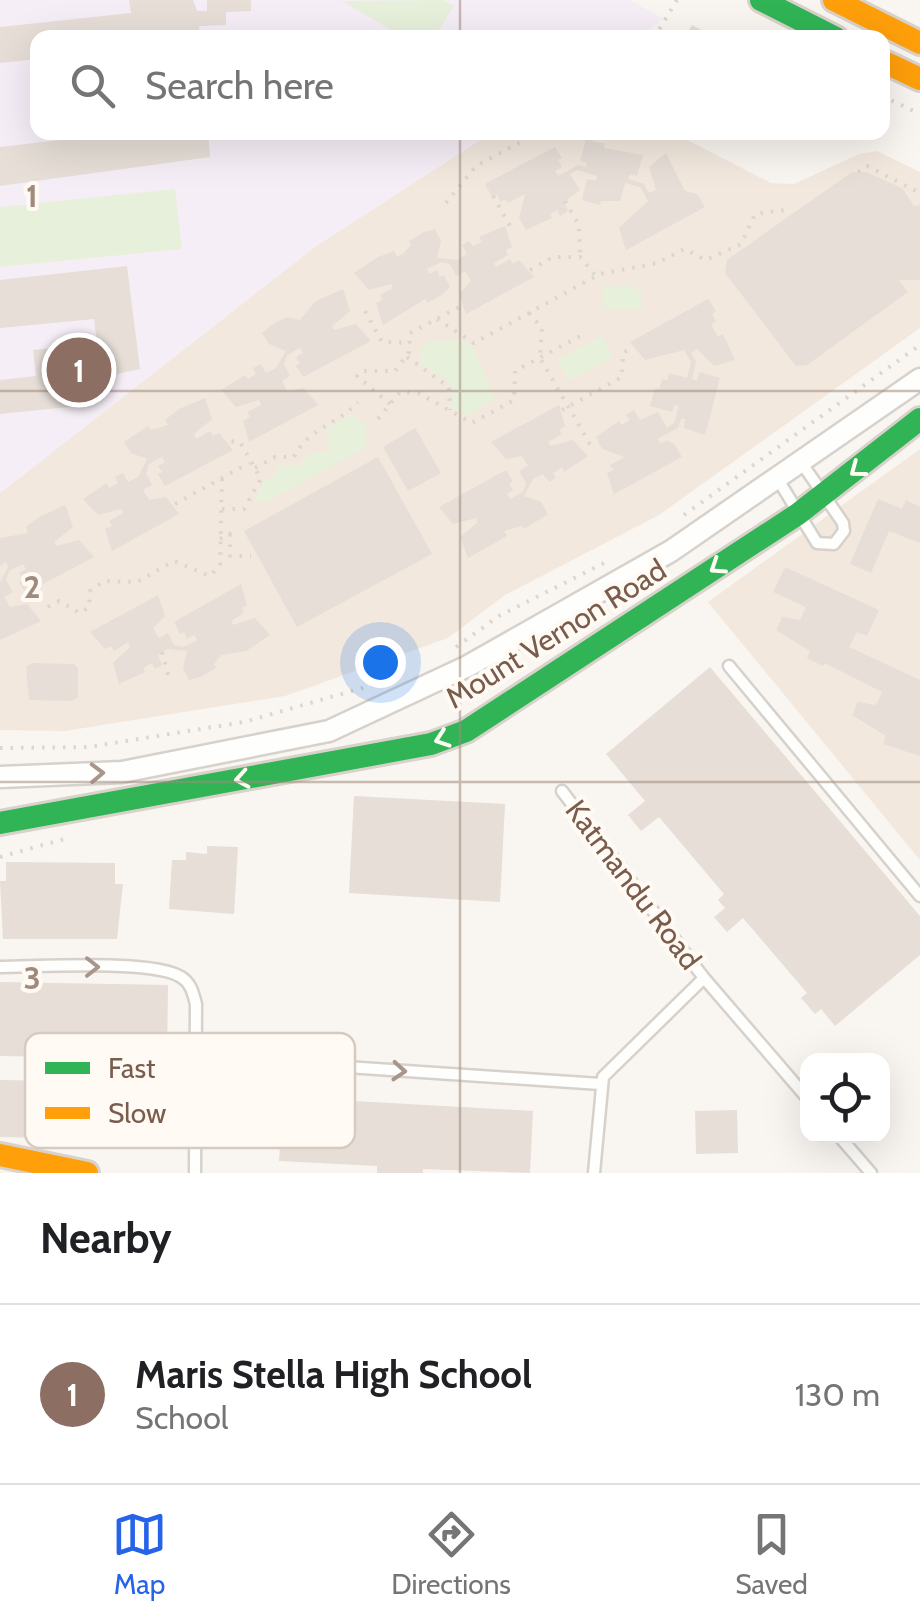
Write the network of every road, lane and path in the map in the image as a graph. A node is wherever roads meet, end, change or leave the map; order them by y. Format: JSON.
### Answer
{"nodes":[{"id":1,"x":677,"y":0,"type":"edge"},
{"id":2,"x":761,"y":0,"type":"edge"},
{"id":3,"x":834,"y":0,"type":"edge"},
{"id":4,"x":659,"y":30,"type":"edge"},
{"id":5,"x":820,"y":30,"type":"edge"},
{"id":6,"x":920,"y":43,"type":"edge"},
{"id":7,"x":890,"y":64,"type":"edge"},
{"id":8,"x":920,"y":79,"type":"edge"},
{"id":9,"x":890,"y":100,"type":"edge"},
{"id":10,"x":920,"y":114,"type":"edge"},
{"id":11,"x":524,"y":140,"type":"edge"},
{"id":12,"x":858,"y":172,"type":"dead end"},
{"id":13,"x":920,"y":193,"type":"edge"},
{"id":14,"x":493,"y":196,"type":"dead end"},
{"id":15,"x":566,"y":200,"type":"dead end"},
{"id":16,"x":446,"y":203,"type":"dead end"},
{"id":17,"x":788,"y":214,"type":"dead end"},
{"id":18,"x":513,"y":231,"type":"dead end"},
{"id":19,"x":580,"y":257,"type":"junction"},
{"id":20,"x":530,"y":270,"type":"dead end"},
{"id":21,"x":596,"y":276,"type":"junction"},
{"id":22,"x":461,"y":306,"type":"dead end"},
{"id":23,"x":365,"y":311,"type":"dead end"},
{"id":24,"x":529,"y":313,"type":"junction"},
{"id":25,"x":437,"y":319,"type":"junction"},
{"id":26,"x":582,"y":335,"type":"dead end"},
{"id":27,"x":410,"y":343,"type":"junction"},
{"id":28,"x":920,"y":345,"type":"edge"},
{"id":29,"x":633,"y":347,"type":"dead end"},
{"id":30,"x":406,"y":356,"type":"junction"},
{"id":31,"x":540,"y":358,"type":"junction"},
{"id":32,"x":920,"y":379,"type":"edge"},
{"id":33,"x":358,"y":402,"type":"dead end"},
{"id":34,"x":390,"y":404,"type":"junction"},
{"id":35,"x":565,"y":408,"type":"junction"},
{"id":36,"x":450,"y":410,"type":"junction"},
{"id":37,"x":378,"y":419,"type":"dead end"},
{"id":38,"x":920,"y":420,"type":"edge"},
{"id":39,"x":228,"y":442,"type":"dead end"},
{"id":40,"x":590,"y":446,"type":"dead end"},
{"id":41,"x":800,"y":462,"type":"junction"},
{"id":42,"x":253,"y":465,"type":"junction"},
{"id":43,"x":776,"y":478,"type":"junction"},
{"id":44,"x":222,"y":479,"type":"junction"},
{"id":45,"x":825,"y":494,"type":"junction"},
{"id":46,"x":175,"y":504,"type":"dead end"},
{"id":47,"x":221,"y":508,"type":"junction"},
{"id":48,"x":798,"y":514,"type":"junction"},
{"id":49,"x":676,"y":521,"type":"dead end"},
{"id":50,"x":237,"y":530,"type":"dead end"},
{"id":51,"x":230,"y":534,"type":"junction"},
{"id":52,"x":220,"y":539,"type":"junction"},
{"id":53,"x":251,"y":556,"type":"dead end"},
{"id":54,"x":618,"y":557,"type":"dead end"},
{"id":55,"x":48,"y":608,"type":"dead end"},
{"id":56,"x":162,"y":652,"type":"dead end"},
{"id":57,"x":450,"y":652,"type":"dead end"},
{"id":58,"x":729,"y":666,"type":"dead end"},
{"id":59,"x":169,"y":678,"type":"dead end"},
{"id":60,"x":387,"y":680,"type":"dead end"},
{"id":61,"x":329,"y":731,"type":"junction"},
{"id":62,"x":0,"y":748,"type":"edge"},
{"id":63,"x":338,"y":761,"type":"junction"},
{"id":64,"x":0,"y":777,"type":"edge"},
{"id":65,"x":562,"y":791,"type":"dead end"},
{"id":66,"x":0,"y":823,"type":"edge"},
{"id":67,"x":920,"y":896,"type":"edge"},
{"id":68,"x":0,"y":967,"type":"edge"},
{"id":69,"x":704,"y":978,"type":"junction"},
{"id":70,"x":197,"y":1033,"type":"edge"},
{"id":71,"x":355,"y":1068,"type":"edge"},
{"id":72,"x":600,"y":1084,"type":"junction"},
{"id":73,"x":800,"y":1090,"type":"edge"},
{"id":74,"x":845,"y":1143,"type":"edge"},
{"id":75,"x":195,"y":1148,"type":"edge"},
{"id":76,"x":0,"y":1155,"type":"edge"},
{"id":77,"x":88,"y":1173,"type":"edge"},
{"id":78,"x":195,"y":1173,"type":"edge"},
{"id":79,"x":594,"y":1173,"type":"edge"},
{"id":80,"x":871,"y":1173,"type":"edge"}],
"edges":[{"from":1,"to":4,"type":"path"},
{"from":2,"to":5,"type":"main road"},
{"from":3,"to":6,"type":"main road"},
{"from":7,"to":8,"type":"main road"},
{"from":9,"to":10,"type":"path"},
{"from":11,"to":16,"type":"path"},
{"from":12,"to":13,"type":"path"},
{"from":14,"to":18,"type":"path"},
{"from":15,"to":19,"type":"path"},
{"from":17,"to":21,"type":"path"},
{"from":19,"to":20,"type":"path"},
{"from":19,"to":21,"type":"path"},
{"from":21,"to":24,"type":"path"},
{"from":22,"to":25,"type":"path"},
{"from":23,"to":27,"type":"path"},
{"from":24,"to":25,"type":"path"},
{"from":24,"to":31,"type":"path"},
{"from":25,"to":27,"type":"path"},
{"from":26,"to":31,"type":"path"},
{"from":27,"to":30,"type":"path"},
{"from":28,"to":49,"type":"path"},
{"from":29,"to":35,"type":"path"},
{"from":30,"to":34,"type":"path"},
{"from":30,"to":36,"type":"path"},
{"from":31,"to":35,"type":"path"},
{"from":31,"to":36,"type":"path"},
{"from":32,"to":41,"type":"street","name":"Mount Vernon Road"},
{"from":33,"to":42,"type":"path"},
{"from":34,"to":36,"type":"path"},
{"from":34,"to":37,"type":"path"},
{"from":35,"to":40,"type":"path"},
{"from":38,"to":45,"type":"main road","name":"Mount Vernon Road","one_way":true},
{"from":39,"to":42,"type":"path"},
{"from":41,"to":43,"type":"street","name":"Mount Vernon Road"},
{"from":41,"to":45,"type":"lane"},
{"from":42,"to":44,"type":"path"},
{"from":42,"to":47,"type":"path"},
{"from":43,"to":48,"type":"lane"},
{"from":43,"to":61,"type":"street","name":"Mount Vernon Road"},
{"from":44,"to":46,"type":"path"},
{"from":44,"to":47,"type":"path"},
{"from":45,"to":48,"type":"main road","name":"Mount Vernon Road"},
{"from":45,"to":48,"type":"lane"},
{"from":47,"to":52,"type":"path"},
{"from":48,"to":63,"type":"main road","name":"Mount Vernon Road","one_way":true},
{"from":50,"to":51,"type":"path"},
{"from":51,"to":52,"type":"path"},
{"from":51,"to":53,"type":"path"},
{"from":52,"to":55,"type":"path"},
{"from":54,"to":57,"type":"path"},
{"from":56,"to":59,"type":"path"},
{"from":58,"to":67,"type":"lane"},
{"from":60,"to":62,"type":"path"},
{"from":61,"to":63,"type":"street"},
{"from":64,"to":61,"type":"street","name":"Mount Vernon Road","one_way":true},
{"from":63,"to":66,"type":"main road","name":"Mount Vernon Road","one_way":true},
{"from":65,"to":69,"type":"lane","name":"Katmandu Road"},
{"from":68,"to":70,"type":"lane","one_way":true},
{"from":69,"to":72,"type":"lane","name":"Katmandu Road"},
{"from":69,"to":73,"type":"lane","name":"Katmandu Road"},
{"from":71,"to":72,"type":"lane","one_way":true},
{"from":72,"to":79,"type":"lane"},
{"from":74,"to":80,"type":"lane"},
{"from":75,"to":78,"type":"lane"},
{"from":76,"to":77,"type":"main road"}]}
